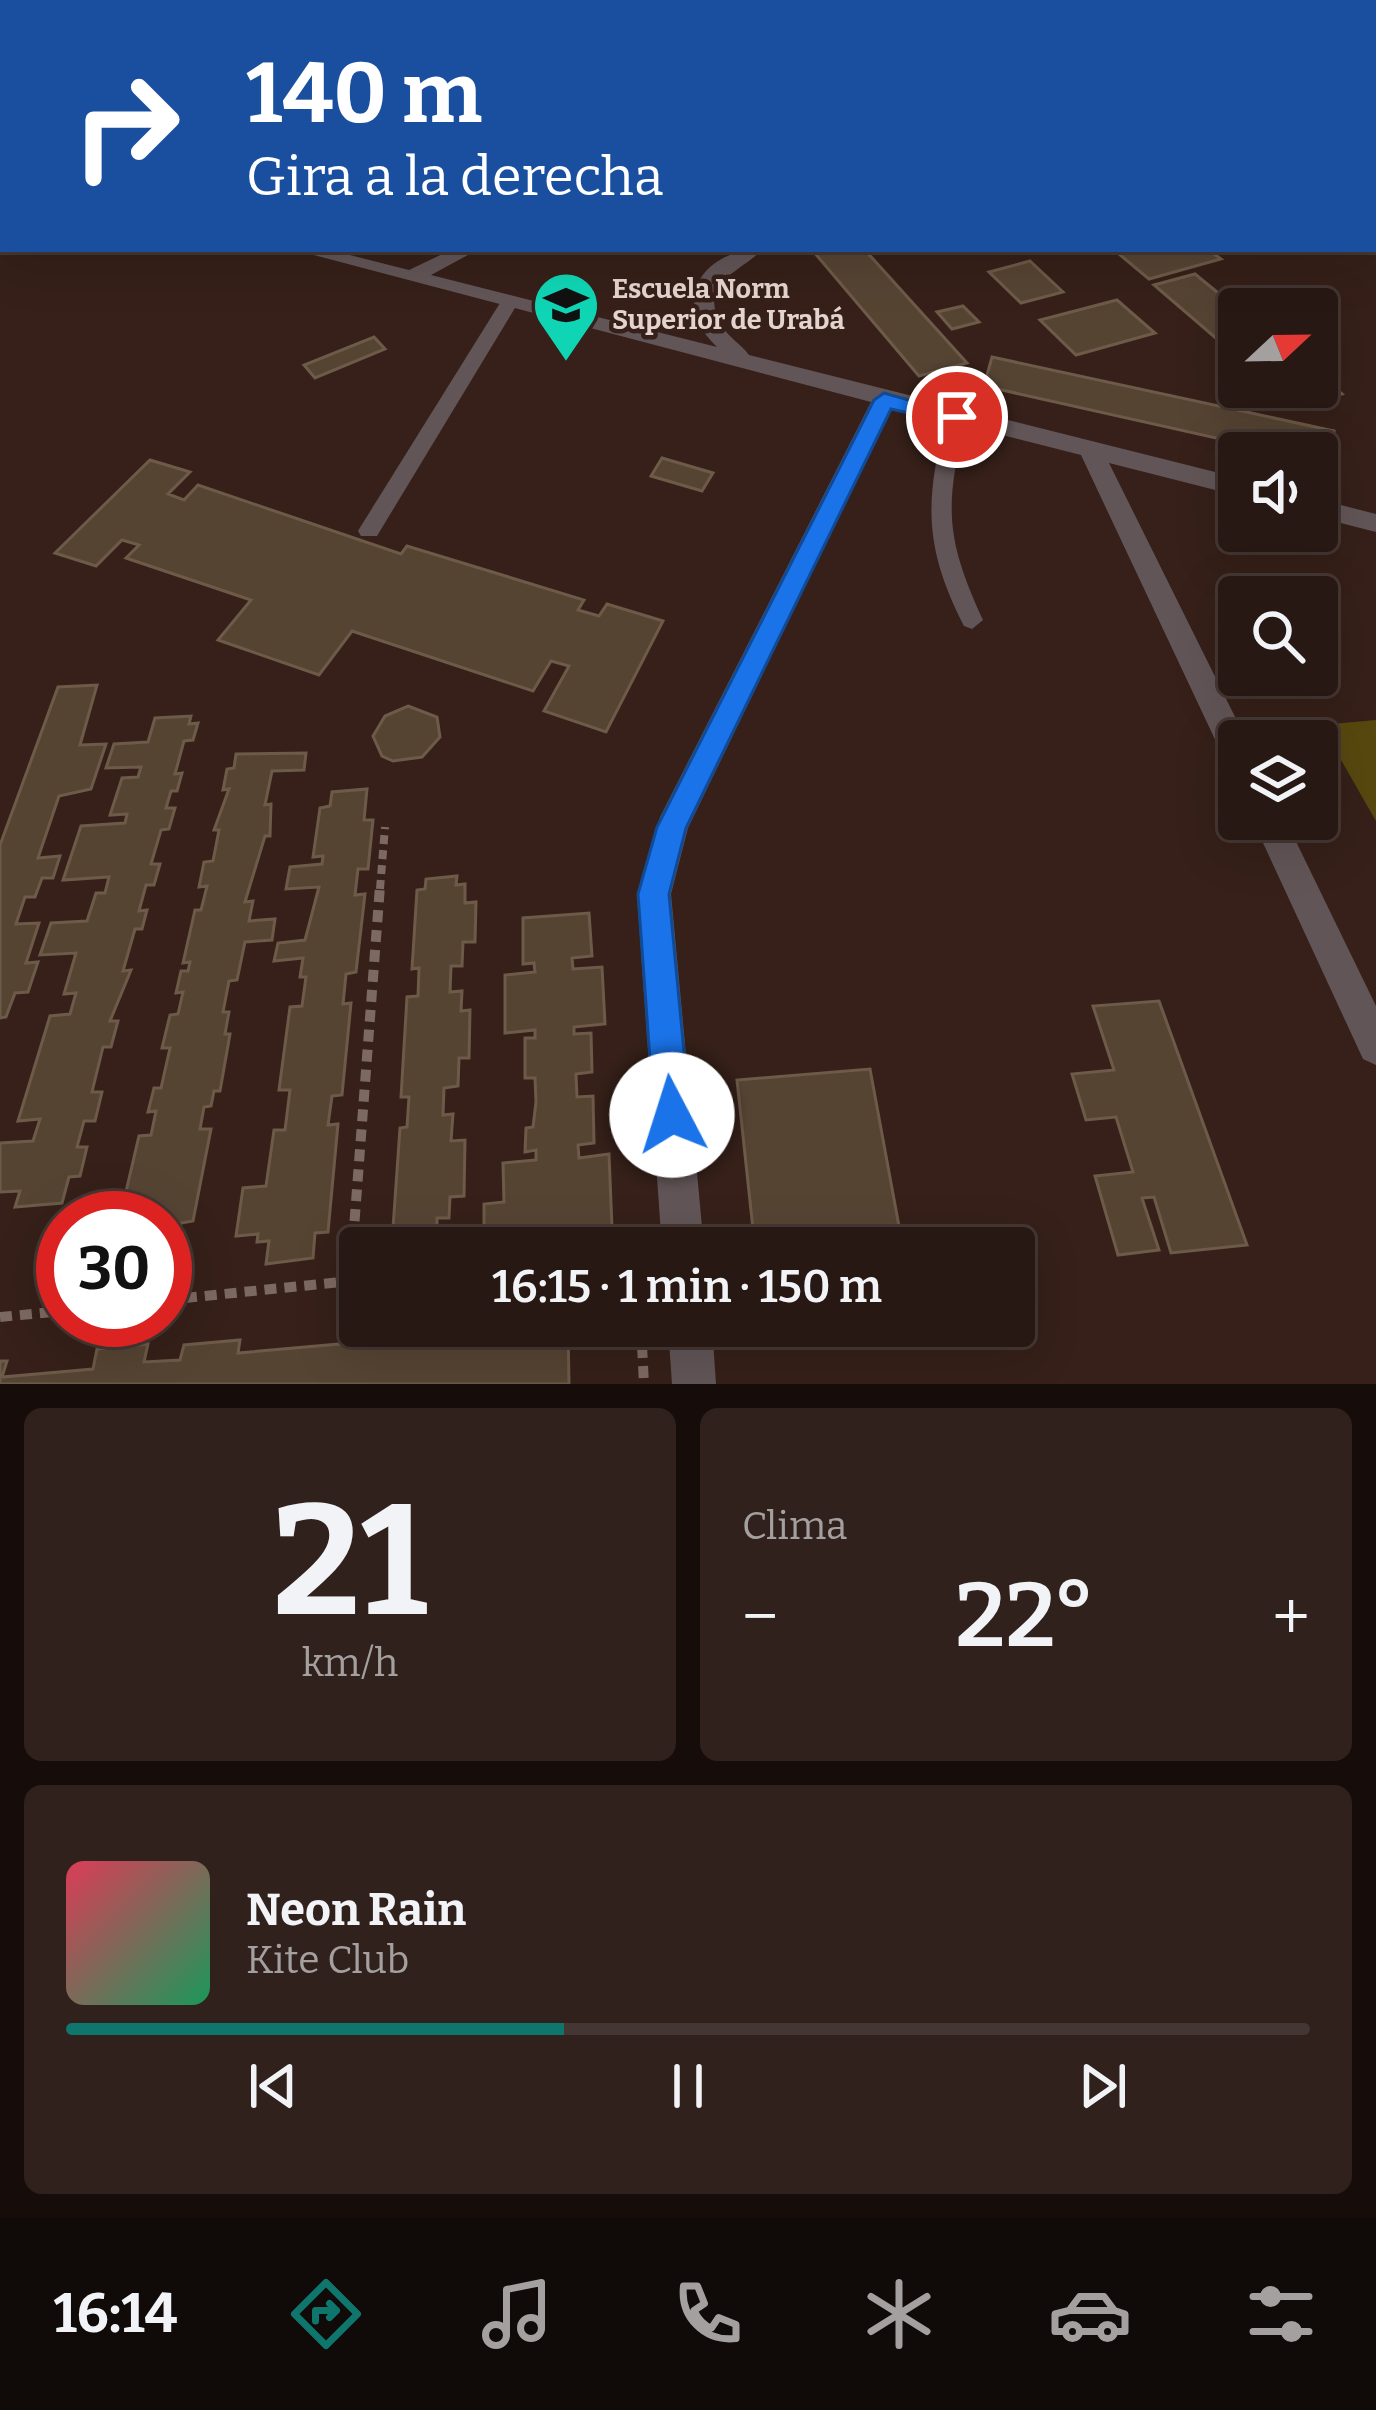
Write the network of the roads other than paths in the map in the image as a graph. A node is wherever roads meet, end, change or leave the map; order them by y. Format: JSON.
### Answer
{"nodes":[{"id":1,"x":313,"y":252,"type":"edge"},
{"id":2,"x":463,"y":252,"type":"edge"},
{"id":3,"x":748,"y":252,"type":"edge"},
{"id":4,"x":411,"y":277,"type":"junction"},
{"id":5,"x":509,"y":303,"type":"junction"},
{"id":6,"x":742,"y":358,"type":"junction"},
{"id":7,"x":884,"y":400,"type":"junction"},
{"id":8,"x":957,"y":417,"type":"junction"},
{"id":9,"x":1089,"y":447,"type":"junction"},
{"id":10,"x":1218,"y":482,"type":"edge"},
{"id":11,"x":1338,"y":513,"type":"edge"},
{"id":12,"x":1376,"y":523,"type":"edge"},
{"id":13,"x":369,"y":531,"type":"dead end"},
{"id":14,"x":972,"y":620,"type":"dead end"},
{"id":15,"x":1221,"y":720,"type":"edge"},
{"id":16,"x":1278,"y":840,"type":"edge"},
{"id":17,"x":1376,"y":1046,"type":"edge"},
{"id":18,"x":681,"y":1227,"type":"edge"},
{"id":19,"x":691,"y":1347,"type":"edge"},
{"id":20,"x":694,"y":1384,"type":"edge"}],
"edges":[{"from":1,"to":4,"type":"street"},
{"from":2,"to":4,"type":"street"},
{"from":3,"to":6,"type":"street"},
{"from":4,"to":5,"type":"street"},
{"from":5,"to":6,"type":"street"},
{"from":5,"to":13,"type":"lane"},
{"from":6,"to":7,"type":"street"},
{"from":7,"to":8,"type":"street"},
{"from":7,"to":18,"type":"street"},
{"from":8,"to":9,"type":"street"},
{"from":8,"to":14,"type":"lane"},
{"from":9,"to":10,"type":"street"},
{"from":9,"to":15,"type":"street"},
{"from":11,"to":12,"type":"street"},
{"from":16,"to":17,"type":"street"},
{"from":19,"to":20,"type":"street"}]}
